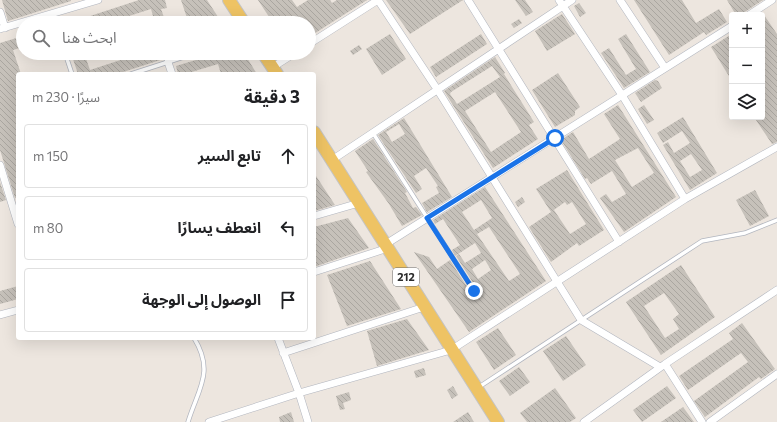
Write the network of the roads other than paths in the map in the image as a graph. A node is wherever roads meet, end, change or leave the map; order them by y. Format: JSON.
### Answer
{"nodes":[{"id":1,"x":98,"y":0,"type":"edge"},
{"id":2,"x":229,"y":0,"type":"edge"},
{"id":3,"x":378,"y":0,"type":"edge"},
{"id":4,"x":468,"y":0,"type":"edge"},
{"id":5,"x":572,"y":0,"type":"edge"},
{"id":6,"x":620,"y":0,"type":"edge"},
{"id":7,"x":772,"y":0,"type":"edge"},
{"id":8,"x":560,"y":3,"type":"edge"},
{"id":9,"x":0,"y":12,"type":"edge"},
{"id":10,"x":754,"y":12,"type":"edge"},
{"id":11,"x":52,"y":14,"type":"joint"},
{"id":12,"x":45,"y":16,"type":"edge"},
{"id":13,"x":239,"y":16,"type":"edge"},
{"id":14,"x":16,"y":25,"type":"edge"},
{"id":15,"x":729,"y":28,"type":"edge"},
{"id":16,"x":3,"y":29,"type":"edge"},
{"id":17,"x":316,"y":40,"type":"edge"},
{"id":18,"x":497,"y":49,"type":"junction"},
{"id":19,"x":67,"y":60,"type":"edge"},
{"id":20,"x":174,"y":60,"type":"edge"},
{"id":21,"x":268,"y":60,"type":"edge"},
{"id":22,"x":287,"y":60,"type":"edge"},
{"id":23,"x":168,"y":62,"type":"junction"},
{"id":24,"x":665,"y":68,"type":"junction"},
{"id":25,"x":275,"y":71,"type":"edge"},
{"id":26,"x":71,"y":72,"type":"edge"},
{"id":27,"x":136,"y":72,"type":"edge"},
{"id":28,"x":171,"y":72,"type":"edge"},
{"id":29,"x":437,"y":90,"type":"junction"},
{"id":30,"x":622,"y":96,"type":"junction"},
{"id":31,"x":373,"y":133,"type":"junction"},
{"id":32,"x":316,"y":135,"type":"edge"},
{"id":33,"x":555,"y":138,"type":"junction"},
{"id":34,"x":777,"y":147,"type":"edge"},
{"id":35,"x":332,"y":160,"type":"junction"},
{"id":36,"x":0,"y":165,"type":"edge"},
{"id":37,"x":491,"y":178,"type":"junction"},
{"id":38,"x":685,"y":199,"type":"junction"},
{"id":39,"x":359,"y":203,"type":"junction"},
{"id":40,"x":15,"y":204,"type":"edge"},
{"id":41,"x":316,"y":215,"type":"edge"},
{"id":42,"x":427,"y":218,"type":"junction"},
{"id":43,"x":777,"y":220,"type":"edge"},
{"id":44,"x":619,"y":242,"type":"junction"},
{"id":45,"x":387,"y":246,"type":"junction"},
{"id":46,"x":316,"y":271,"type":"edge"},
{"id":47,"x":556,"y":283,"type":"junction"},
{"id":48,"x":777,"y":290,"type":"edge"},
{"id":49,"x":474,"y":291,"type":"dead end"},
{"id":50,"x":424,"y":307,"type":"junction"},
{"id":51,"x":16,"y":311,"type":"edge"},
{"id":52,"x":0,"y":315,"type":"edge"},
{"id":53,"x":581,"y":320,"type":"junction"},
{"id":54,"x":195,"y":340,"type":"edge"},
{"id":55,"x":279,"y":340,"type":"edge"},
{"id":56,"x":451,"y":350,"type":"junction"},
{"id":57,"x":283,"y":353,"type":"junction"},
{"id":58,"x":662,"y":366,"type":"junction"},
{"id":59,"x":777,"y":374,"type":"edge"},
{"id":60,"x":476,"y":389,"type":"junction"},
{"id":61,"x":299,"y":393,"type":"junction"},
{"id":62,"x":188,"y":422,"type":"edge"},
{"id":63,"x":209,"y":422,"type":"edge"},
{"id":64,"x":308,"y":422,"type":"edge"},
{"id":65,"x":498,"y":422,"type":"edge"},
{"id":66,"x":585,"y":422,"type":"edge"},
{"id":67,"x":702,"y":422,"type":"edge"},
{"id":68,"x":710,"y":422,"type":"edge"}],
"edges":[{"from":1,"to":11,"type":"street"},
{"from":2,"to":13,"type":"main road"},
{"from":3,"to":17,"type":"street"},
{"from":3,"to":29,"type":"street"},
{"from":4,"to":18,"type":"street"},
{"from":5,"to":8,"type":"street"},
{"from":6,"to":24,"type":"street"},
{"from":7,"to":10,"type":"street"},
{"from":8,"to":18,"type":"street"},
{"from":8,"to":30,"type":"street"},
{"from":9,"to":16,"type":"street"},
{"from":11,"to":12,"type":"street"},
{"from":14,"to":16,"type":"street"},
{"from":15,"to":24,"type":"street"},
{"from":18,"to":29,"type":"street"},
{"from":18,"to":33,"type":"street"},
{"from":19,"to":26,"type":"lane"},
{"from":20,"to":23,"type":"lane"},
{"from":21,"to":25,"type":"main road"},
{"from":22,"to":25,"type":"street"},
{"from":23,"to":27,"type":"lane"},
{"from":23,"to":28,"type":"street"},
{"from":24,"to":30,"type":"street"},
{"from":29,"to":31,"type":"street"},
{"from":29,"to":37,"type":"street"},
{"from":30,"to":33,"type":"street"},
{"from":30,"to":38,"type":"street"},
{"from":31,"to":35,"type":"street"},
{"from":31,"to":42,"type":"lane"},
{"from":32,"to":35,"type":"main road","number":"212"},
{"from":33,"to":37,"type":"street"},
{"from":33,"to":44,"type":"street"},
{"from":34,"to":38,"type":"street"},
{"from":35,"to":39,"type":"main road","number":"212"},
{"from":36,"to":40,"type":"street"},
{"from":37,"to":42,"type":"street"},
{"from":37,"to":47,"type":"street"},
{"from":38,"to":44,"type":"street"},
{"from":39,"to":41,"type":"street"},
{"from":39,"to":45,"type":"main road","number":"212"},
{"from":42,"to":45,"type":"street"},
{"from":42,"to":49,"type":"lane"},
{"from":43,"to":53,"type":"lane"},
{"from":44,"to":47,"type":"street"},
{"from":45,"to":46,"type":"street"},
{"from":45,"to":50,"type":"main road","number":"212"},
{"from":47,"to":53,"type":"street"},
{"from":47,"to":56,"type":"street"},
{"from":48,"to":58,"type":"street"},
{"from":50,"to":56,"type":"main road","number":"212"},
{"from":50,"to":57,"type":"street"},
{"from":51,"to":52,"type":"street"},
{"from":53,"to":58,"type":"street"},
{"from":53,"to":60,"type":"lane"},
{"from":54,"to":62,"type":"lane"},
{"from":55,"to":57,"type":"street"},
{"from":56,"to":60,"type":"main road","number":"212"},
{"from":56,"to":61,"type":"street"},
{"from":57,"to":61,"type":"street"},
{"from":58,"to":66,"type":"street"},
{"from":58,"to":67,"type":"street"},
{"from":59,"to":68,"type":"street"},
{"from":60,"to":65,"type":"main road","number":"212"},
{"from":61,"to":63,"type":"street"},
{"from":61,"to":64,"type":"street"}]}
